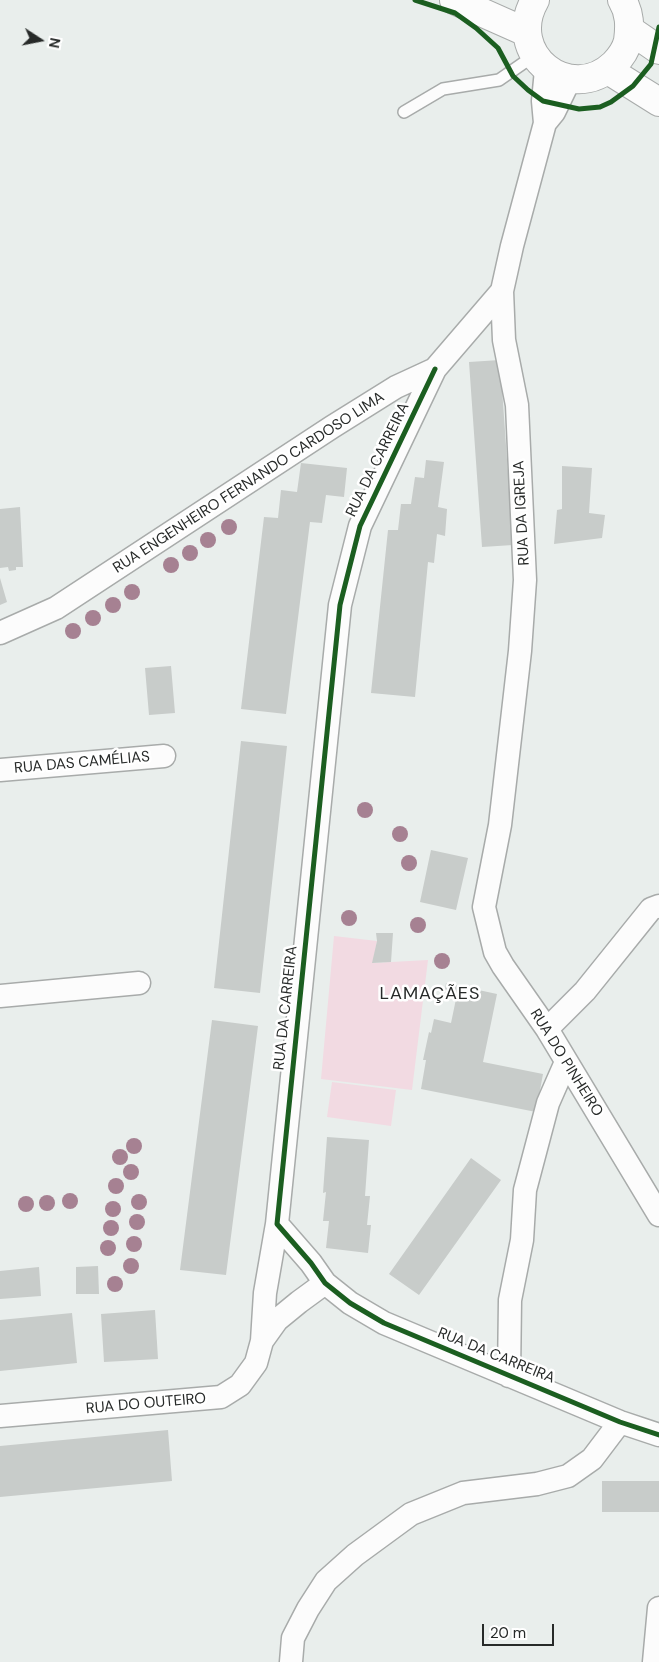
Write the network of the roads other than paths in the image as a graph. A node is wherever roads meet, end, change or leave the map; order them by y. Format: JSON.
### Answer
{"nodes":[{"id":1,"x":454,"y":0,"type":"edge"},
{"id":2,"x":535,"y":0,"type":"edge"},
{"id":3,"x":622,"y":0,"type":"edge"},
{"id":4,"x":630,"y":30,"type":"junction"},
{"id":5,"x":659,"y":50,"type":"edge"},
{"id":6,"x":544,"y":59,"type":"junction"},
{"id":7,"x":608,"y":70,"type":"junction"},
{"id":8,"x":659,"y":102,"type":"edge"},
{"id":9,"x":404,"y":112,"type":"dead end"},
{"id":10,"x":502,"y":291,"type":"junction"},
{"id":11,"x":435,"y":369,"type":"junction"},
{"id":12,"x":0,"y":634,"type":"edge"},
{"id":13,"x":164,"y":756,"type":"dead end"},
{"id":14,"x":0,"y":770,"type":"edge"},
{"id":15,"x":659,"y":906,"type":"edge"},
{"id":16,"x":484,"y":907,"type":"joint"},
{"id":17,"x":139,"y":984,"type":"dead end"},
{"id":18,"x":0,"y":996,"type":"edge"},
{"id":19,"x":547,"y":1029,"type":"junction"},
{"id":20,"x":566,"y":1062,"type":"junction"},
{"id":21,"x":659,"y":1215,"type":"edge"},
{"id":22,"x":277,"y":1224,"type":"junction"},
{"id":23,"x":325,"y":1283,"type":"junction"},
{"id":24,"x":262,"y":1342,"type":"junction"},
{"id":25,"x":509,"y":1376,"type":"junction"},
{"id":26,"x":0,"y":1416,"type":"edge"},
{"id":27,"x":620,"y":1422,"type":"junction"},
{"id":28,"x":659,"y":1436,"type":"edge"},
{"id":29,"x":659,"y":1608,"type":"edge"},
{"id":30,"x":291,"y":1662,"type":"edge"},
{"id":31,"x":654,"y":1662,"type":"edge"}],
"edges":[{"from":1,"to":6,"type":"main road"},
{"from":2,"to":6,"type":"main road"},
{"from":3,"to":4,"type":"main road"},
{"from":4,"to":5,"type":"main road"},
{"from":4,"to":7,"type":"main road"},
{"from":6,"to":7,"type":"main road"},
{"from":6,"to":9,"type":"lane"},
{"from":6,"to":10,"type":"street","name":"RUA DA IGREJA"},
{"from":7,"to":8,"type":"main road"},
{"from":10,"to":11,"type":"street","name":"RUA ENGENHEIRO FERNANDO CARDOSO LIMA"},
{"from":10,"to":16,"type":"street","name":"RUA DA IGREJA"},
{"from":11,"to":12,"type":"street","name":"RUA ENGENHEIRO FERNANDO CARDOSO LIMA"},
{"from":11,"to":22,"type":"street","name":"RUA DA CARREIRA"},
{"from":13,"to":14,"type":"street","name":"RUA DAS CAMÉLIAS"},
{"from":15,"to":19,"type":"street"},
{"from":16,"to":19,"type":"street","name":"RUA DO PINHEIRO"},
{"from":17,"to":18,"type":"street"},
{"from":19,"to":20,"type":"street","name":"RUA DO PINHEIRO"},
{"from":20,"to":21,"type":"street","name":"RUA DO PINHEIRO"},
{"from":20,"to":25,"type":"street"},
{"from":22,"to":23,"type":"street","name":"RUA DA CARREIRA"},
{"from":22,"to":24,"type":"street","name":"RUA DA CARREIRA"},
{"from":23,"to":24,"type":"street"},
{"from":23,"to":25,"type":"street","name":"RUA DA CARREIRA"},
{"from":24,"to":26,"type":"street","name":"RUA DO OUTEIRO"},
{"from":25,"to":27,"type":"street","name":"RUA DA CARREIRA"},
{"from":27,"to":28,"type":"street","name":"RUA DA CARREIRA"},
{"from":27,"to":30,"type":"street"},
{"from":29,"to":31,"type":"street"}]}
